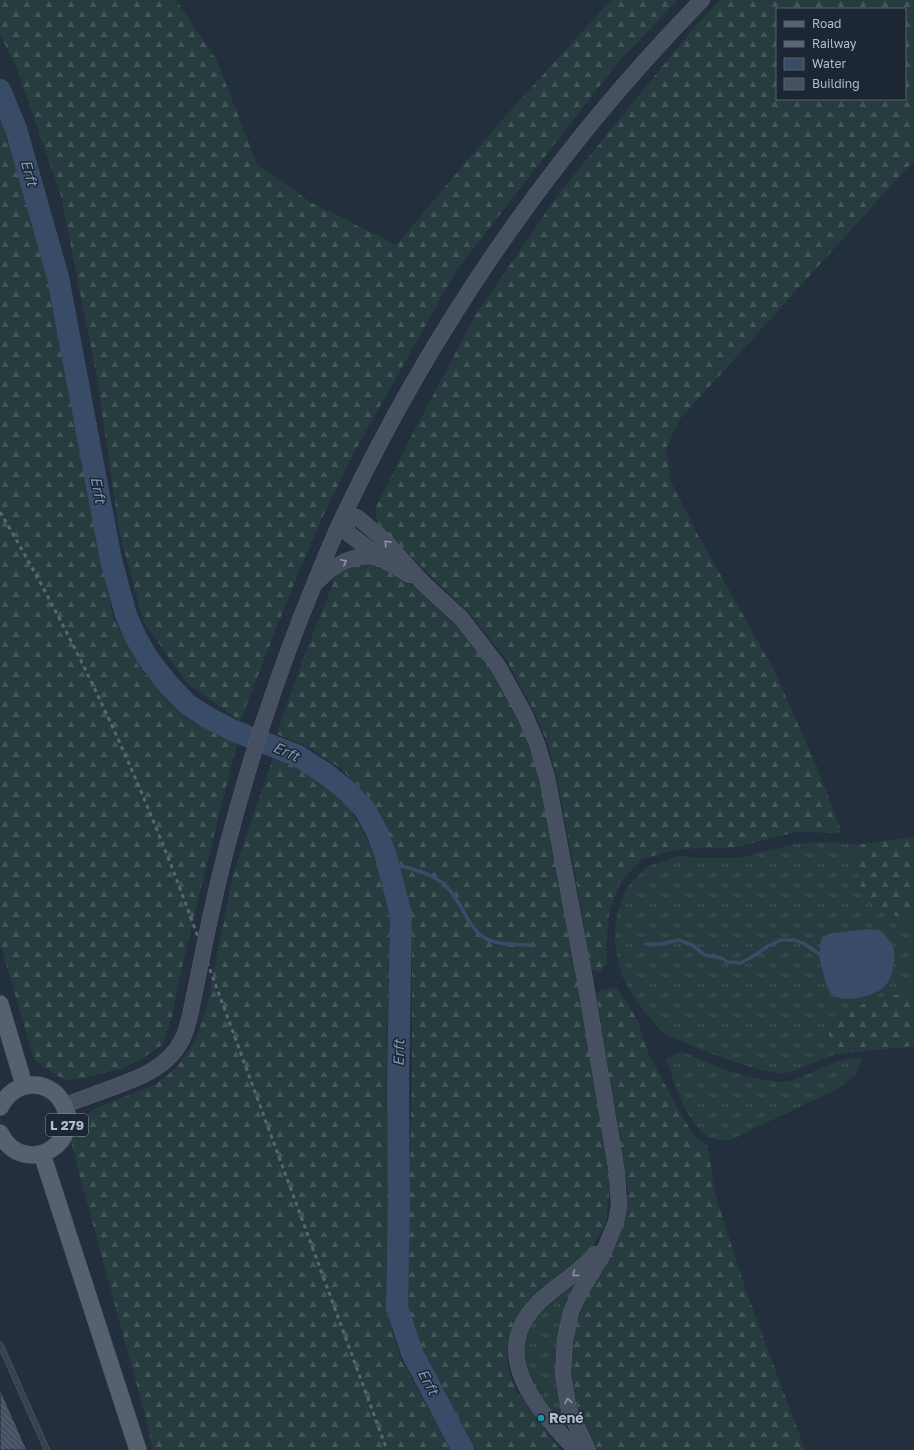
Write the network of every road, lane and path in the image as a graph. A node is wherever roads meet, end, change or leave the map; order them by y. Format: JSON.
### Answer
{"nodes":[{"id":1,"x":702,"y":0,"type":"edge"},
{"id":2,"x":342,"y":518,"type":"junction"},
{"id":3,"x":384,"y":560,"type":"junction"},
{"id":4,"x":423,"y":582,"type":"junction"},
{"id":5,"x":313,"y":586,"type":"junction"},
{"id":6,"x":0,"y":1004,"type":"edge"},
{"id":7,"x":24,"y":1086,"type":"junction"},
{"id":8,"x":65,"y":1105,"type":"junction"},
{"id":9,"x":0,"y":1107,"type":"edge"},
{"id":10,"x":0,"y":1133,"type":"edge"},
{"id":11,"x":42,"y":1154,"type":"junction"},
{"id":12,"x":611,"y":1235,"type":"junction"},
{"id":13,"x":0,"y":1344,"type":"edge"},
{"id":14,"x":47,"y":1450,"type":"edge"},
{"id":15,"x":138,"y":1450,"type":"edge"},
{"id":16,"x":576,"y":1450,"type":"edge"},
{"id":17,"x":588,"y":1450,"type":"edge"}],
"edges":[{"from":1,"to":2,"type":"main road"},
{"from":2,"to":3,"type":"main road"},
{"from":4,"to":2,"type":"main road","one_way":true},
{"from":2,"to":5,"type":"main road","number":"L 279"},
{"from":3,"to":4,"type":"main road"},
{"from":5,"to":3,"type":"main road","one_way":true},
{"from":4,"to":12,"type":"main road"},
{"from":5,"to":8,"type":"main road","number":"L 279","bridge":true},
{"from":6,"to":7,"type":"main road"},
{"from":7,"to":8,"type":"main road","number":"L 279"},
{"from":7,"to":9,"type":"main road"},
{"from":8,"to":11,"type":"main road","number":"L 279"},
{"from":10,"to":11,"type":"main road","number":"L 279"},
{"from":11,"to":15,"type":"main road","number":"L 279"},
{"from":12,"to":16,"type":"main road","one_way":true},
{"from":17,"to":12,"type":"main road","one_way":true},
{"from":13,"to":14,"type":"lane"}]}
